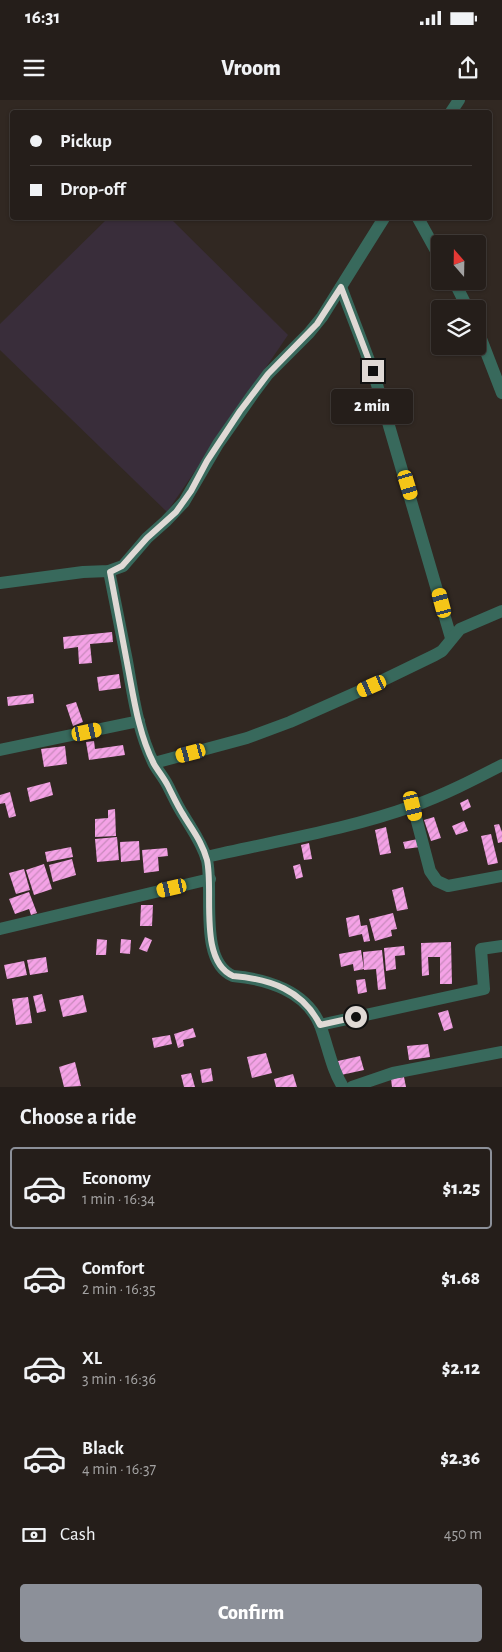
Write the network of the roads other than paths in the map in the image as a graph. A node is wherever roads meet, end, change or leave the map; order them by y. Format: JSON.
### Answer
{"nodes":[{"id":1,"x":383,"y":220,"type":"edge"},
{"id":2,"x":419,"y":220,"type":"edge"},
{"id":3,"x":431,"y":242,"type":"edge"},
{"id":4,"x":341,"y":287,"type":"junction"},
{"id":5,"x":486,"y":352,"type":"edge"},
{"id":6,"x":502,"y":393,"type":"edge"},
{"id":7,"x":110,"y":572,"type":"junction"},
{"id":8,"x":0,"y":583,"type":"edge"},
{"id":9,"x":502,"y":611,"type":"edge"},
{"id":10,"x":451,"y":638,"type":"junction"},
{"id":11,"x":139,"y":721,"type":"junction"},
{"id":12,"x":0,"y":750,"type":"edge"},
{"id":13,"x":154,"y":763,"type":"junction"},
{"id":14,"x":502,"y":765,"type":"edge"},
{"id":15,"x":413,"y":806,"type":"junction"},
{"id":16,"x":206,"y":857,"type":"junction"},
{"id":17,"x":502,"y":876,"type":"edge"},
{"id":18,"x":210,"y":879,"type":"junction"},
{"id":19,"x":0,"y":929,"type":"edge"},
{"id":20,"x":502,"y":946,"type":"edge"},
{"id":21,"x":320,"y":1025,"type":"junction"},
{"id":22,"x":502,"y":1052,"type":"edge"},
{"id":23,"x":343,"y":1087,"type":"edge"},
{"id":24,"x":352,"y":1087,"type":"edge"}],
"edges":[{"from":1,"to":4,"type":"street"},
{"from":2,"to":3,"type":"street"},
{"from":4,"to":7,"type":"street"},
{"from":4,"to":10,"type":"street"},
{"from":5,"to":6,"type":"street"},
{"from":7,"to":8,"type":"street"},
{"from":7,"to":11,"type":"street"},
{"from":9,"to":10,"type":"street"},
{"from":10,"to":13,"type":"street"},
{"from":11,"to":12,"type":"street"},
{"from":11,"to":13,"type":"street"},
{"from":13,"to":16,"type":"street"},
{"from":14,"to":15,"type":"street"},
{"from":15,"to":16,"type":"street"},
{"from":15,"to":17,"type":"street"},
{"from":16,"to":18,"type":"street"},
{"from":18,"to":19,"type":"street"},
{"from":18,"to":21,"type":"street"},
{"from":20,"to":21,"type":"street"},
{"from":21,"to":23,"type":"street"},
{"from":22,"to":24,"type":"street"}]}
